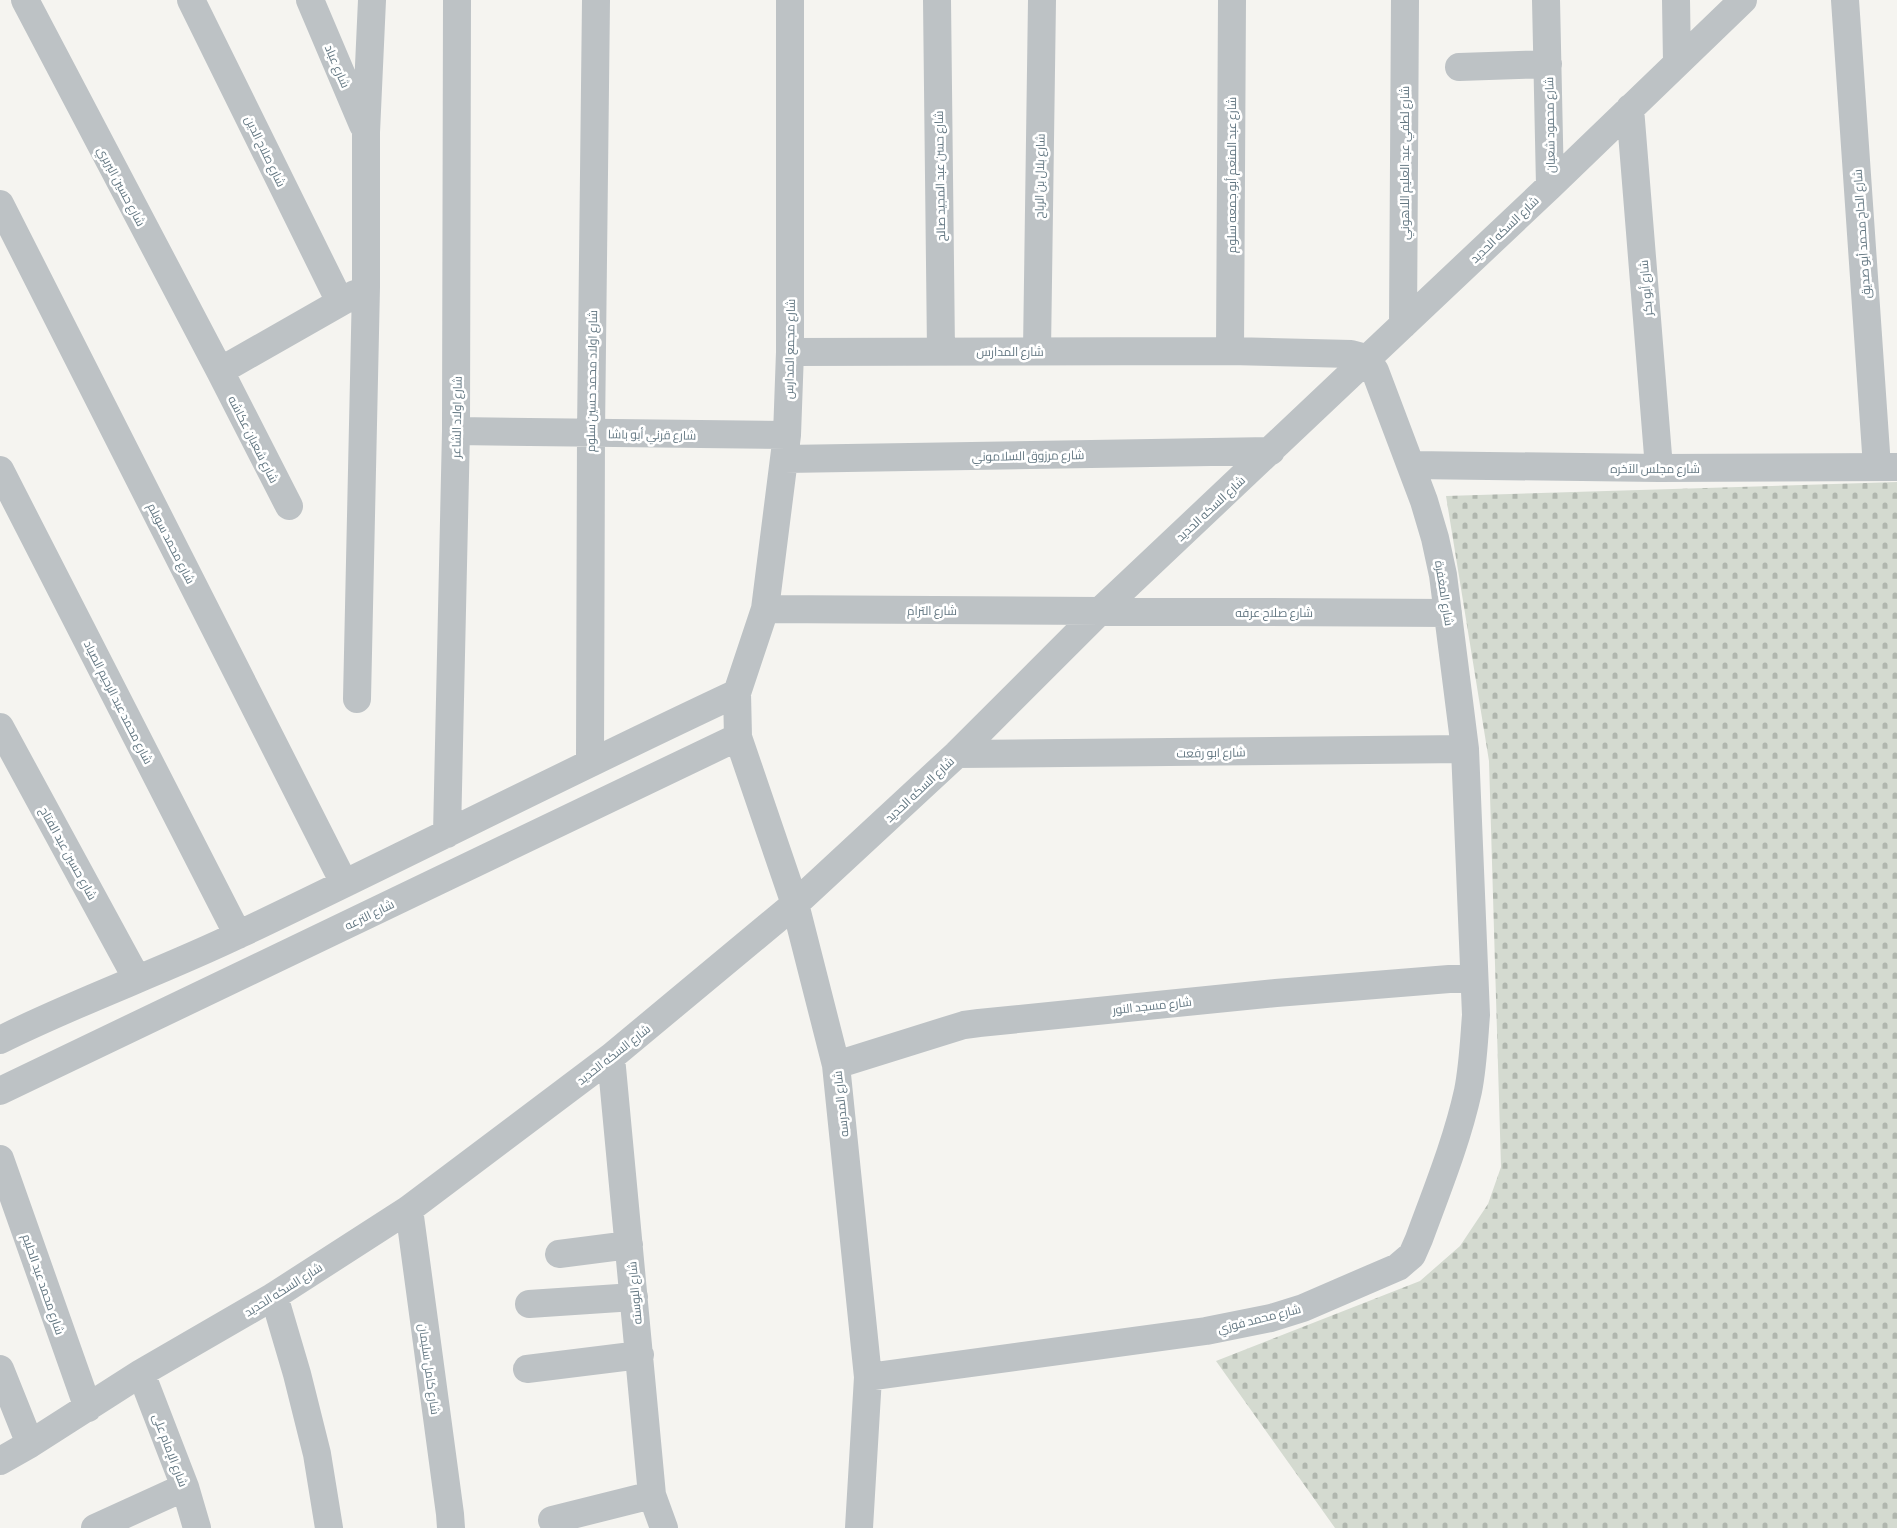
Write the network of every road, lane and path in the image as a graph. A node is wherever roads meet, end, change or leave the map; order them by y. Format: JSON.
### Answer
{"nodes":[{"id":1,"x":25,"y":0,"type":"edge"},
{"id":2,"x":191,"y":0,"type":"edge"},
{"id":3,"x":310,"y":0,"type":"edge"},
{"id":4,"x":372,"y":0,"type":"edge"},
{"id":5,"x":457,"y":0,"type":"edge"},
{"id":6,"x":596,"y":0,"type":"edge"},
{"id":7,"x":790,"y":0,"type":"edge"},
{"id":8,"x":937,"y":0,"type":"edge"},
{"id":9,"x":1042,"y":0,"type":"edge"},
{"id":10,"x":1232,"y":0,"type":"edge"},
{"id":11,"x":1405,"y":0,"type":"edge"},
{"id":12,"x":1546,"y":0,"type":"edge"},
{"id":13,"x":1676,"y":0,"type":"edge"},
{"id":14,"x":1743,"y":0,"type":"edge"},
{"id":15,"x":1845,"y":0,"type":"edge"},
{"id":16,"x":1677,"y":63,"type":"junction"},
{"id":17,"x":1548,"y":64,"type":"junction"},
{"id":18,"x":1459,"y":67,"type":"dead end"},
{"id":19,"x":1630,"y":108,"type":"junction"},
{"id":20,"x":366,"y":132,"type":"junction"},
{"id":21,"x":1550,"y":186,"type":"junction"},
{"id":22,"x":0,"y":204,"type":"edge"},
{"id":23,"x":366,"y":287,"type":"junction"},
{"id":24,"x":340,"y":302,"type":"junction"},
{"id":25,"x":1403,"y":325,"type":"junction"},
{"id":26,"x":941,"y":351,"type":"junction"},
{"id":27,"x":1037,"y":351,"type":"junction"},
{"id":28,"x":1230,"y":351,"type":"junction"},
{"id":29,"x":790,"y":352,"type":"junction"},
{"id":30,"x":1366,"y":358,"type":"junction"},
{"id":31,"x":220,"y":371,"type":"junction"},
{"id":32,"x":456,"y":431,"type":"junction"},
{"id":33,"x":591,"y":433,"type":"junction"},
{"id":34,"x":786,"y":447,"type":"junction"},
{"id":35,"x":1271,"y":451,"type":"junction"},
{"id":36,"x":1412,"y":466,"type":"junction"},
{"id":37,"x":1887,"y":467,"type":"edge"},
{"id":38,"x":1659,"y":468,"type":"junction"},
{"id":39,"x":0,"y":470,"type":"edge"},
{"id":40,"x":289,"y":506,"type":"dead end"},
{"id":41,"x":764,"y":609,"type":"junction"},
{"id":42,"x":1100,"y":611,"type":"junction"},
{"id":43,"x":1448,"y":613,"type":"junction"},
{"id":44,"x":737,"y":693,"type":"junction"},
{"id":45,"x":357,"y":699,"type":"dead end"},
{"id":46,"x":0,"y":727,"type":"edge"},
{"id":47,"x":738,"y":737,"type":"junction"},
{"id":48,"x":1465,"y":749,"type":"junction"},
{"id":49,"x":957,"y":754,"type":"junction"},
{"id":50,"x":590,"y":762,"type":"junction"},
{"id":51,"x":447,"y":834,"type":"junction"},
{"id":52,"x":344,"y":883,"type":"junction"},
{"id":53,"x":795,"y":904,"type":"junction"},
{"id":54,"x":238,"y":935,"type":"junction"},
{"id":55,"x":1474,"y":977,"type":"junction"},
{"id":56,"x":137,"y":980,"type":"junction"},
{"id":57,"x":3,"y":1033,"type":"edge"},
{"id":58,"x":611,"y":1057,"type":"junction"},
{"id":59,"x":836,"y":1065,"type":"junction"},
{"id":60,"x":0,"y":1091,"type":"edge"},
{"id":61,"x":0,"y":1159,"type":"edge"},
{"id":62,"x":409,"y":1210,"type":"junction"},
{"id":63,"x":629,"y":1245,"type":"junction"},
{"id":64,"x":559,"y":1254,"type":"dead end"},
{"id":65,"x":274,"y":1296,"type":"junction"},
{"id":66,"x":634,"y":1297,"type":"junction"},
{"id":67,"x":529,"y":1304,"type":"dead end"},
{"id":68,"x":640,"y":1355,"type":"junction"},
{"id":69,"x":0,"y":1369,"type":"edge"},
{"id":70,"x":527,"y":1369,"type":"dead end"},
{"id":71,"x":142,"y":1373,"type":"junction"},
{"id":72,"x":868,"y":1377,"type":"junction"},
{"id":73,"x":88,"y":1408,"type":"junction"},
{"id":74,"x":30,"y":1444,"type":"junction"},
{"id":75,"x":0,"y":1461,"type":"edge"},
{"id":76,"x":185,"y":1487,"type":"junction"},
{"id":77,"x":652,"y":1495,"type":"junction"},
{"id":78,"x":552,"y":1520,"type":"dead end"},
{"id":79,"x":95,"y":1528,"type":"edge"},
{"id":80,"x":197,"y":1528,"type":"edge"},
{"id":81,"x":329,"y":1528,"type":"edge"},
{"id":82,"x":451,"y":1528,"type":"edge"},
{"id":83,"x":664,"y":1528,"type":"edge"},
{"id":84,"x":859,"y":1528,"type":"edge"}],
"edges":[{"from":1,"to":31,"type":"street","name":"شارع حسين البربري"},
{"from":2,"to":24,"type":"street","name":"شارع صلاح الدين"},
{"from":3,"to":20,"type":"street","name":"شارع عباد"},
{"from":4,"to":20,"type":"street"},
{"from":5,"to":32,"type":"street","name":"شارع اولاد الشاعر"},
{"from":6,"to":33,"type":"street","name":"شارع اولاد محمد حسين سلوم"},
{"from":7,"to":29,"type":"street","name":"شارع مجمع المدارس"},
{"from":8,"to":26,"type":"street","name":"شارع حسن عبد المجيد صالح"},
{"from":9,"to":27,"type":"street","name":"شارع بلال بن الرباح"},
{"from":10,"to":28,"type":"street","name":"شارع عبد المنعم أبو جمعه سلوم"},
{"from":11,"to":25,"type":"street","name":"شارع لطفي عبد العليم اللاهوني"},
{"from":12,"to":17,"type":"street","name":"شارع محمود شعبان"},
{"from":13,"to":16,"type":"street"},
{"from":14,"to":16,"type":"street","name":"شارع السكه الحديد"},
{"from":15,"to":37,"type":"street","name":"شارع الحاج محمد أبو صديق"},
{"from":16,"to":19,"type":"street","name":"شارع السكه الحديد"},
{"from":17,"to":18,"type":"street","name":"شارع محمود شعبان"},
{"from":17,"to":21,"type":"street","name":"شارع محمود شعبان"},
{"from":19,"to":21,"type":"street","name":"شارع السكه الحديد"},
{"from":19,"to":38,"type":"street","name":"شارع أبو بكر"},
{"from":20,"to":23,"type":"street"},
{"from":21,"to":25,"type":"street","name":"شارع السكه الحديد"},
{"from":22,"to":52,"type":"street","name":"شارع محمد سويلم"},
{"from":23,"to":24,"type":"street"},
{"from":23,"to":45,"type":"street"},
{"from":24,"to":31,"type":"street"},
{"from":25,"to":30,"type":"street","name":"شارع السكه الحديد"},
{"from":26,"to":27,"type":"street","name":"شارع المدارس"},
{"from":26,"to":29,"type":"street","name":"شارع المدارس"},
{"from":27,"to":28,"type":"street","name":"شارع المدارس"},
{"from":28,"to":30,"type":"street"},
{"from":29,"to":34,"type":"street","name":"شارع مجمع المدارس"},
{"from":30,"to":35,"type":"street","name":"شارع السكه الحديد"},
{"from":30,"to":36,"type":"street","name":"شارع المغفرة"},
{"from":31,"to":40,"type":"street","name":"شارع شعبان عكاشه"},
{"from":32,"to":33,"type":"street","name":"شارع قرني أبو باشا"},
{"from":32,"to":51,"type":"street","name":"شارع اولاد الشاعر"},
{"from":33,"to":34,"type":"street","name":"شارع قرني أبو باشا"},
{"from":33,"to":50,"type":"street","name":"شارع اولاد محمد حسين سلوم"},
{"from":34,"to":35,"type":"street","name":"شارع مرزوق السلاموني"},
{"from":34,"to":41,"type":"street","name":"شارع مجمع المدارس"},
{"from":35,"to":42,"type":"street","name":"شارع السكه الحديد"},
{"from":36,"to":38,"type":"street","name":"شارع مجلس الآخره"},
{"from":36,"to":43,"type":"street","name":"شارع المغفرة"},
{"from":37,"to":38,"type":"street","name":"شارع مجلس الآخره"},
{"from":39,"to":54,"type":"street","name":"شارع محمد عبد الرحيم الصياد"},
{"from":41,"to":42,"type":"street","name":"شارع الترام"},
{"from":41,"to":44,"type":"street","name":"شارع مجمع المدارس"},
{"from":42,"to":43,"type":"street","name":"شارع صلاح عرفه"},
{"from":42,"to":49,"type":"street","name":"شارع السكه الحديد"},
{"from":43,"to":48,"type":"street","name":"شارع المغفرة"},
{"from":44,"to":47,"type":"street","name":"شارع المدرسه"},
{"from":44,"to":50,"type":"street"},
{"from":46,"to":56,"type":"street","name":"شارع حسين عبد الفتاح"},
{"from":47,"to":53,"type":"street","name":"شارع المدرسه"},
{"from":47,"to":60,"type":"street","name":"شارع الترعه"},
{"from":48,"to":49,"type":"street","name":"شارع ابو رفعت"},
{"from":48,"to":55,"type":"street","name":"شارع المغفرة"},
{"from":49,"to":53,"type":"street","name":"شارع السكه الحديد"},
{"from":50,"to":51,"type":"street"},
{"from":51,"to":52,"type":"street"},
{"from":52,"to":54,"type":"street"},
{"from":53,"to":58,"type":"street","name":"شارع السكه الحديد"},
{"from":53,"to":59,"type":"street","name":"شارع المدرسه"},
{"from":54,"to":56,"type":"street"},
{"from":55,"to":59,"type":"street","name":"شارع مسجد النور"},
{"from":55,"to":72,"type":"street","name":"شارع محمد فوزي"},
{"from":56,"to":57,"type":"street"},
{"from":58,"to":62,"type":"street","name":"شارع السكه الحديد"},
{"from":58,"to":63,"type":"street","name":"شارع البوسته"},
{"from":59,"to":72,"type":"street","name":"شارع المدرسه"},
{"from":61,"to":73,"type":"street","name":"شارع محمد عبد الحليم"},
{"from":62,"to":65,"type":"street","name":"شارع السكه الحديد"},
{"from":62,"to":82,"type":"street","name":"شارع كامل سليمان"},
{"from":63,"to":64,"type":"street"},
{"from":63,"to":66,"type":"street","name":"شارع البوسته"},
{"from":65,"to":71,"type":"street","name":"شارع السكه الحديد"},
{"from":65,"to":81,"type":"street"},
{"from":66,"to":67,"type":"street"},
{"from":66,"to":68,"type":"street","name":"شارع البوسته"},
{"from":68,"to":70,"type":"street"},
{"from":68,"to":77,"type":"street","name":"شارع البوسته"},
{"from":69,"to":74,"type":"street"},
{"from":71,"to":73,"type":"street","name":"شارع السكه الحديد"},
{"from":71,"to":76,"type":"street","name":"شارع الإمام على"},
{"from":72,"to":84,"type":"street","name":"شارع المدرسه"},
{"from":73,"to":74,"type":"street","name":"شارع السكه الحديد"},
{"from":74,"to":75,"type":"street","name":"شارع السكه الحديد"},
{"from":76,"to":79,"type":"street"},
{"from":76,"to":80,"type":"street","name":"شارع الإمام على"},
{"from":77,"to":78,"type":"street"},
{"from":77,"to":83,"type":"street","name":"شارع البوسته"}]}
